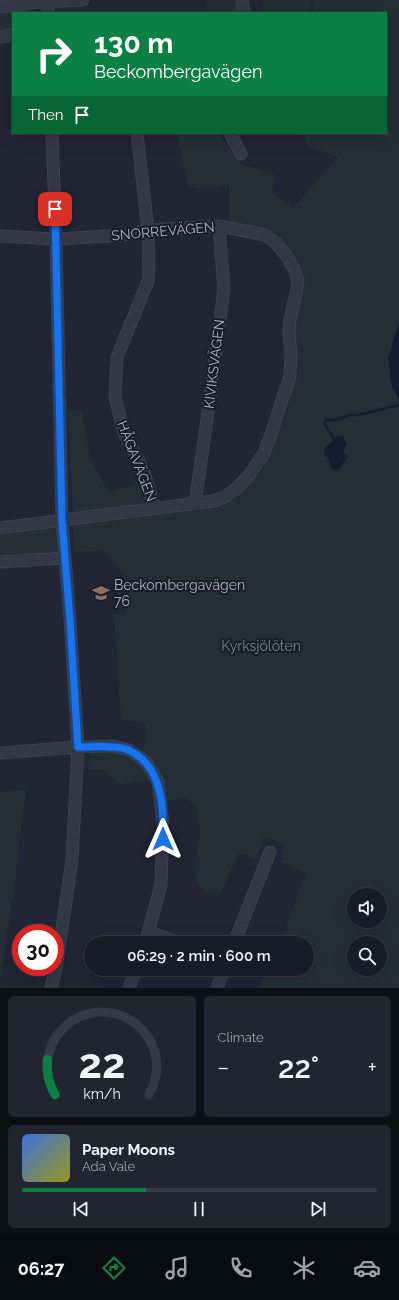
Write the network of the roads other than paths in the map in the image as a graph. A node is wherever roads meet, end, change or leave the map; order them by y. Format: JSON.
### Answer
{"nodes":[{"id":1,"x":83,"y":0,"type":"edge"},
{"id":2,"x":242,"y":0,"type":"edge"},
{"id":3,"x":47,"y":5,"type":"edge"},
{"id":4,"x":0,"y":7,"type":"edge"},
{"id":5,"x":244,"y":12,"type":"edge"},
{"id":6,"x":12,"y":35,"type":"edge"},
{"id":7,"x":0,"y":37,"type":"edge"},
{"id":8,"x":52,"y":134,"type":"edge"},
{"id":9,"x":137,"y":134,"type":"edge"},
{"id":10,"x":231,"y":134,"type":"edge"},
{"id":11,"x":241,"y":154,"type":"dead end"},
{"id":12,"x":219,"y":226,"type":"junction"},
{"id":13,"x":148,"y":230,"type":"junction"},
{"id":14,"x":0,"y":236,"type":"edge"},
{"id":15,"x":56,"y":239,"type":"junction"},
{"id":16,"x":195,"y":503,"type":"junction"},
{"id":17,"x":155,"y":509,"type":"junction"},
{"id":18,"x":62,"y":521,"type":"junction"},
{"id":19,"x":0,"y":528,"type":"edge"},
{"id":20,"x":64,"y":558,"type":"junction"},
{"id":21,"x":0,"y":562,"type":"edge"},
{"id":22,"x":78,"y":747,"type":"junction"},
{"id":23,"x":0,"y":752,"type":"edge"},
{"id":24,"x":270,"y":852,"type":"dead end"},
{"id":25,"x":149,"y":932,"type":"junction"},
{"id":26,"x":148,"y":936,"type":"edge"},
{"id":27,"x":160,"y":936,"type":"edge"},
{"id":28,"x":237,"y":936,"type":"edge"},
{"id":29,"x":133,"y":976,"type":"edge"},
{"id":30,"x":221,"y":976,"type":"edge"},
{"id":31,"x":50,"y":988,"type":"edge"},
{"id":32,"x":129,"y":988,"type":"edge"},
{"id":33,"x":217,"y":988,"type":"edge"}],
"edges":[{"from":1,"to":3,"type":"street"},
{"from":2,"to":5,"type":"street"},
{"from":3,"to":4,"type":"street"},
{"from":6,"to":7,"type":"street"},
{"from":8,"to":15,"type":"street"},
{"from":9,"to":13,"type":"street","name":"HÅGAVÄGEN"},
{"from":10,"to":11,"type":"street"},
{"from":12,"to":13,"type":"street","name":"SNORREVÄGEN"},
{"from":12,"to":16,"type":"street","name":"KIVIKSVÄGEN"},
{"from":12,"to":16,"type":"street","name":"SNORREVÄGEN"},
{"from":13,"to":15,"type":"street","name":"SNORREVÄGEN"},
{"from":13,"to":17,"type":"street","name":"HÅGAVÄGEN"},
{"from":14,"to":15,"type":"street","name":"SNORREVÄGEN"},
{"from":15,"to":18,"type":"street"},
{"from":16,"to":17,"type":"street","name":"SNORREVÄGEN"},
{"from":17,"to":18,"type":"street","name":"SNORREVÄGEN"},
{"from":18,"to":19,"type":"street","name":"SNORREVÄGEN"},
{"from":18,"to":20,"type":"street"},
{"from":20,"to":21,"type":"street"},
{"from":20,"to":22,"type":"street"},
{"from":22,"to":23,"type":"street"},
{"from":22,"to":25,"type":"street"},
{"from":22,"to":31,"type":"street"},
{"from":24,"to":28,"type":"street"},
{"from":25,"to":26,"type":"street"},
{"from":25,"to":27,"type":"street"},
{"from":29,"to":32,"type":"street"},
{"from":30,"to":33,"type":"street"}]}
